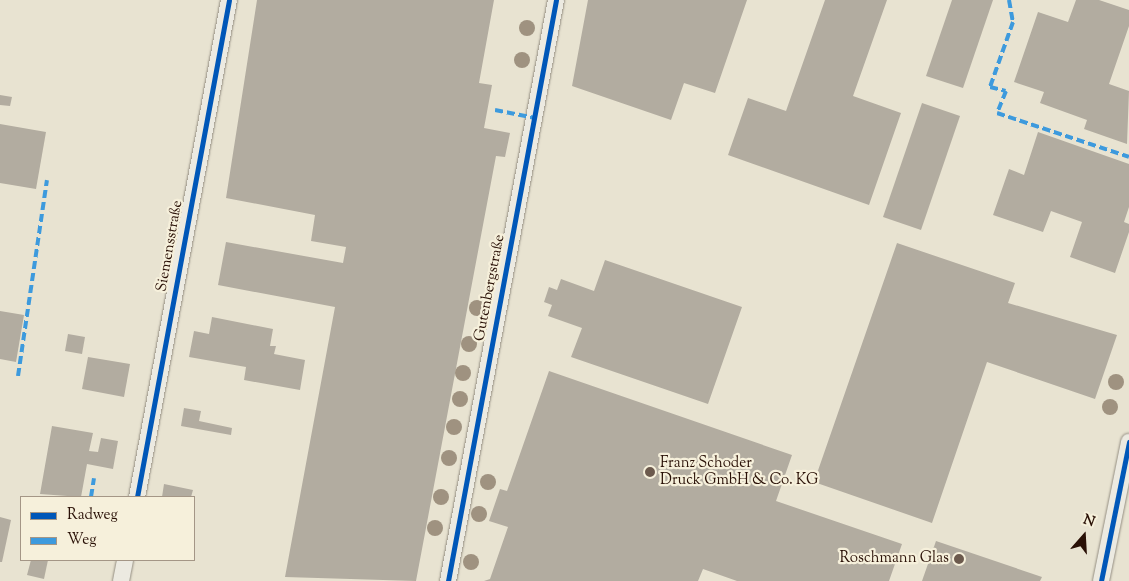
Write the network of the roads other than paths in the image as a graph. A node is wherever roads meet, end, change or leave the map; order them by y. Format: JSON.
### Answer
{"nodes":[{"id":1,"x":229,"y":0,"type":"edge"},
{"id":2,"x":556,"y":0,"type":"edge"},
{"id":3,"x":1129,"y":442,"type":"edge"},
{"id":4,"x":137,"y":496,"type":"edge"},
{"id":5,"x":125,"y":561,"type":"edge"},
{"id":6,"x":121,"y":581,"type":"edge"},
{"id":7,"x":448,"y":581,"type":"edge"},
{"id":8,"x":1101,"y":581,"type":"edge"}],
"edges":[{"from":1,"to":4,"type":"street","name":"Siemensstraße"},
{"from":2,"to":7,"type":"street","name":"Gutenbergstraße"},
{"from":3,"to":8,"type":"street"},
{"from":5,"to":6,"type":"street"}]}
